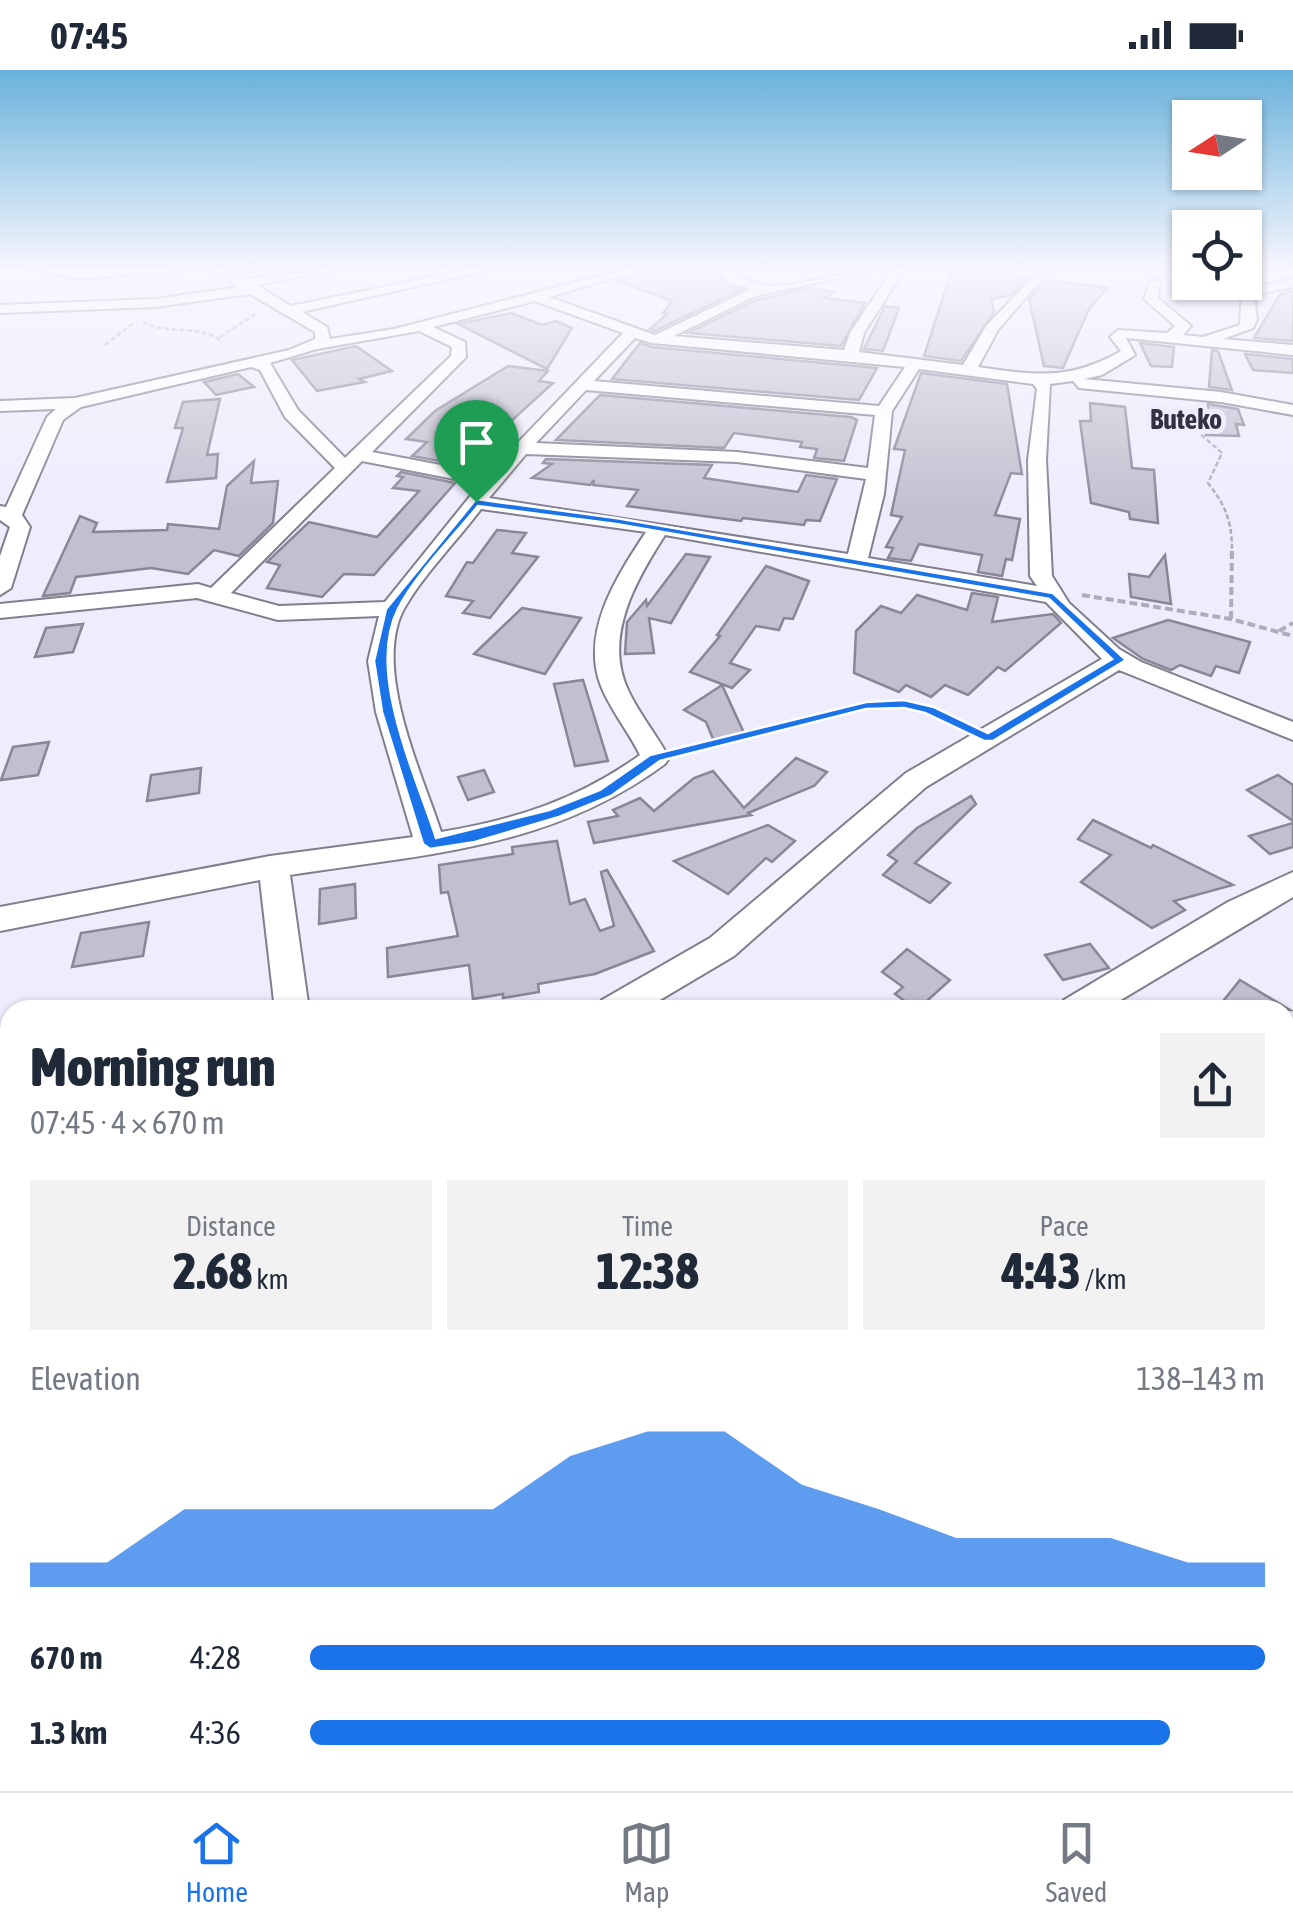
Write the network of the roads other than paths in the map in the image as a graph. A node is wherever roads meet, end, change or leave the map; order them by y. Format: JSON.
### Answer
{"nodes":[{"id":1,"x":302,"y":350,"type":"edge"},
{"id":2,"x":461,"y":350,"type":"edge"},
{"id":3,"x":624,"y":350,"type":"edge"},
{"id":4,"x":818,"y":350,"type":"edge"},
{"id":5,"x":835,"y":350,"type":"edge"},
{"id":6,"x":979,"y":350,"type":"edge"},
{"id":7,"x":1129,"y":350,"type":"edge"},
{"id":8,"x":851,"y":353,"type":"junction"},
{"id":9,"x":914,"y":362,"type":"junction"},
{"id":10,"x":259,"y":365,"type":"junction"},
{"id":11,"x":969,"y":369,"type":"junction"},
{"id":12,"x":1043,"y":380,"type":"junction"},
{"id":13,"x":582,"y":385,"type":"junction"},
{"id":14,"x":75,"y":404,"type":"junction"},
{"id":15,"x":0,"y":406,"type":"edge"},
{"id":16,"x":1293,"y":410,"type":"edge"},
{"id":17,"x":884,"y":411,"type":"junction"},
{"id":18,"x":522,"y":448,"type":"junction"},
{"id":19,"x":351,"y":461,"type":"junction"},
{"id":20,"x":876,"y":476,"type":"junction"},
{"id":21,"x":493,"y":481,"type":"junction"},
{"id":22,"x":476,"y":502,"type":"junction"},
{"id":23,"x":6,"y":514,"type":"edge"},
{"id":24,"x":658,"y":530,"type":"junction"},
{"id":25,"x":856,"y":562,"type":"junction"},
{"id":26,"x":0,"y":588,"type":"edge"},
{"id":27,"x":218,"y":593,"type":"junction"},
{"id":28,"x":1051,"y":594,"type":"junction"},
{"id":29,"x":392,"y":609,"type":"junction"},
{"id":30,"x":0,"y":610,"type":"edge"},
{"id":31,"x":1120,"y":660,"type":"junction"},
{"id":32,"x":1293,"y":732,"type":"edge"},
{"id":33,"x":430,"y":844,"type":"junction"},
{"id":34,"x":274,"y":866,"type":"junction"},
{"id":35,"x":1293,"y":883,"type":"edge"},
{"id":36,"x":0,"y":919,"type":"edge"},
{"id":37,"x":291,"y":1000,"type":"edge"},
{"id":38,"x":631,"y":1000,"type":"edge"},
{"id":39,"x":1092,"y":1000,"type":"edge"}],
"edges":[{"from":1,"to":10,"type":"street"},
{"from":2,"to":19,"type":"street"},
{"from":3,"to":13,"type":"street"},
{"from":4,"to":8,"type":"street"},
{"from":5,"to":8,"type":"street"},
{"from":6,"to":11,"type":"street"},
{"from":7,"to":12,"type":"street"},
{"from":8,"to":9,"type":"street"},
{"from":9,"to":11,"type":"street"},
{"from":9,"to":17,"type":"street"},
{"from":10,"to":14,"type":"street"},
{"from":10,"to":19,"type":"street"},
{"from":11,"to":12,"type":"street"},
{"from":12,"to":16,"type":"street"},
{"from":12,"to":28,"type":"street"},
{"from":13,"to":17,"type":"street"},
{"from":13,"to":18,"type":"street"},
{"from":14,"to":15,"type":"street"},
{"from":14,"to":23,"type":"street"},
{"from":17,"to":20,"type":"street"},
{"from":18,"to":20,"type":"street"},
{"from":18,"to":21,"type":"street"},
{"from":19,"to":21,"type":"street"},
{"from":19,"to":27,"type":"street"},
{"from":20,"to":25,"type":"street"},
{"from":21,"to":22,"type":"street"},
{"from":22,"to":24,"type":"street"},
{"from":22,"to":29,"type":"street"},
{"from":23,"to":26,"type":"street"},
{"from":24,"to":25,"type":"street"},
{"from":24,"to":33,"type":"street"},
{"from":25,"to":28,"type":"street"},
{"from":27,"to":29,"type":"street"},
{"from":27,"to":30,"type":"street"},
{"from":28,"to":31,"type":"street"},
{"from":29,"to":33,"type":"street"},
{"from":31,"to":32,"type":"street"},
{"from":31,"to":38,"type":"street"},
{"from":33,"to":34,"type":"street"},
{"from":34,"to":36,"type":"street"},
{"from":34,"to":37,"type":"street"},
{"from":35,"to":39,"type":"street"}]}
